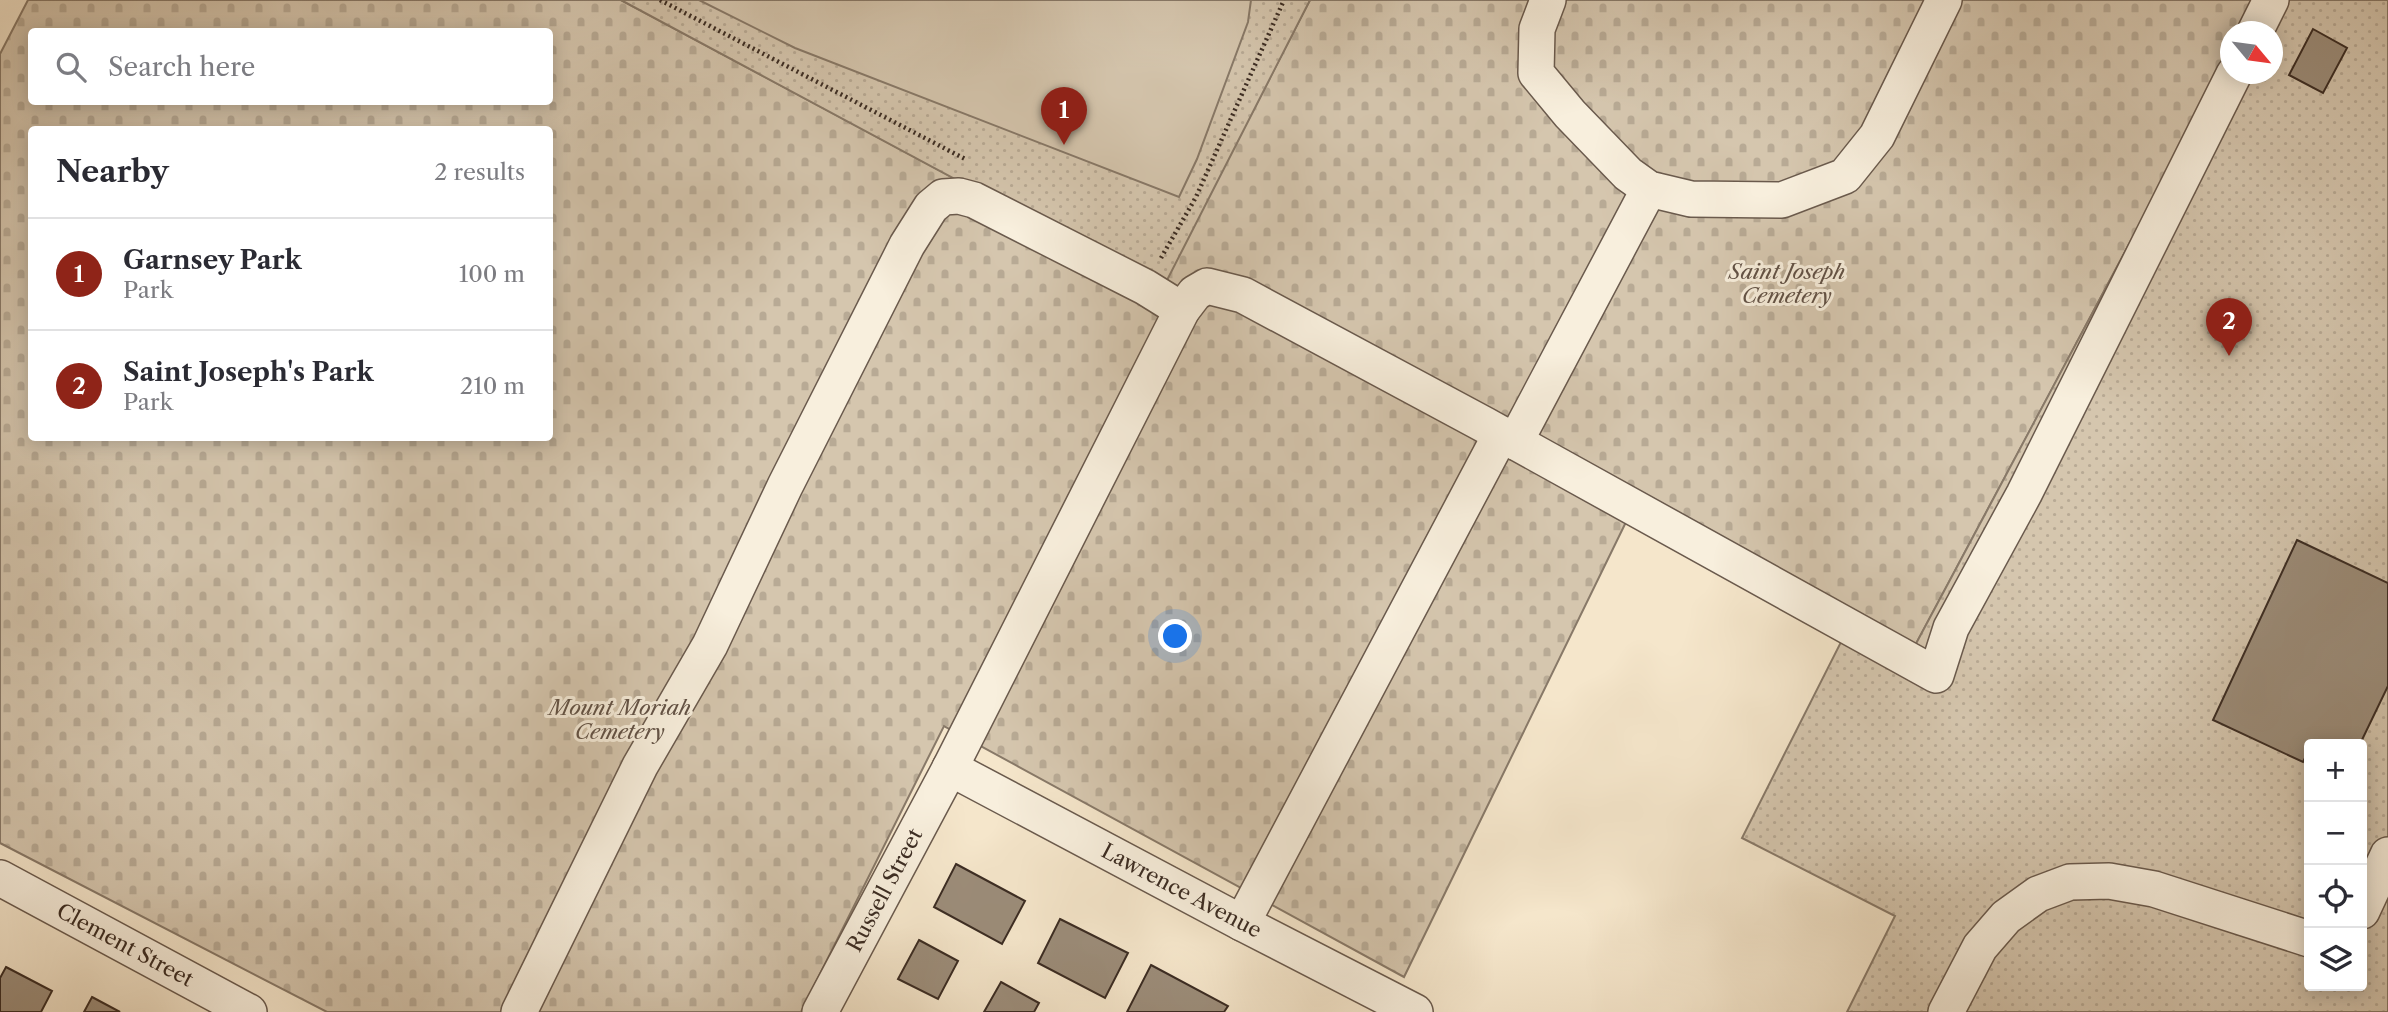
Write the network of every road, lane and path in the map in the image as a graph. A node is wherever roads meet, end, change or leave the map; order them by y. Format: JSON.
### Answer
{"nodes":[{"id":1,"x":660,"y":0,"type":"edge"},
{"id":2,"x":1284,"y":0,"type":"edge"},
{"id":3,"x":1548,"y":0,"type":"edge"},
{"id":4,"x":1944,"y":0,"type":"edge"},
{"id":5,"x":2271,"y":0,"type":"edge"},
{"id":6,"x":2260,"y":21,"type":"edge"},
{"id":7,"x":2229,"y":84,"type":"edge"},
{"id":8,"x":976,"y":165,"type":"dead end"},
{"id":9,"x":1649,"y":189,"type":"junction"},
{"id":10,"x":1159,"y":260,"type":"dead end"},
{"id":11,"x":1182,"y":310,"type":"junction"},
{"id":12,"x":1508,"y":438,"type":"junction"},
{"id":13,"x":950,"y":768,"type":"junction"},
{"id":14,"x":2388,"y":855,"type":"edge"},
{"id":15,"x":0,"y":878,"type":"edge"},
{"id":16,"x":2367,"y":900,"type":"edge"},
{"id":17,"x":1242,"y":923,"type":"junction"},
{"id":18,"x":2304,"y":937,"type":"edge"},
{"id":19,"x":250,"y":1012,"type":"edge"},
{"id":20,"x":519,"y":1012,"type":"edge"},
{"id":21,"x":820,"y":1012,"type":"edge"},
{"id":22,"x":1415,"y":1012,"type":"edge"},
{"id":23,"x":1946,"y":1012,"type":"edge"}],
"edges":[{"from":1,"to":8,"type":"path"},
{"from":2,"to":10,"type":"path"},
{"from":3,"to":9,"type":"street"},
{"from":4,"to":9,"type":"street"},
{"from":5,"to":6,"type":"street"},
{"from":7,"to":12,"type":"street"},
{"from":9,"to":12,"type":"street"},
{"from":11,"to":12,"type":"street","name":"Russell Street"},
{"from":11,"to":13,"type":"street","name":"Russell Street"},
{"from":11,"to":20,"type":"street"},
{"from":12,"to":17,"type":"street"},
{"from":13,"to":17,"type":"street","name":"Lawrence Avenue"},
{"from":13,"to":21,"type":"street","name":"Russell Street"},
{"from":14,"to":16,"type":"street"},
{"from":15,"to":19,"type":"street","name":"Clement Street"},
{"from":17,"to":22,"type":"street","name":"Lawrence Avenue"},
{"from":18,"to":23,"type":"street"}]}
